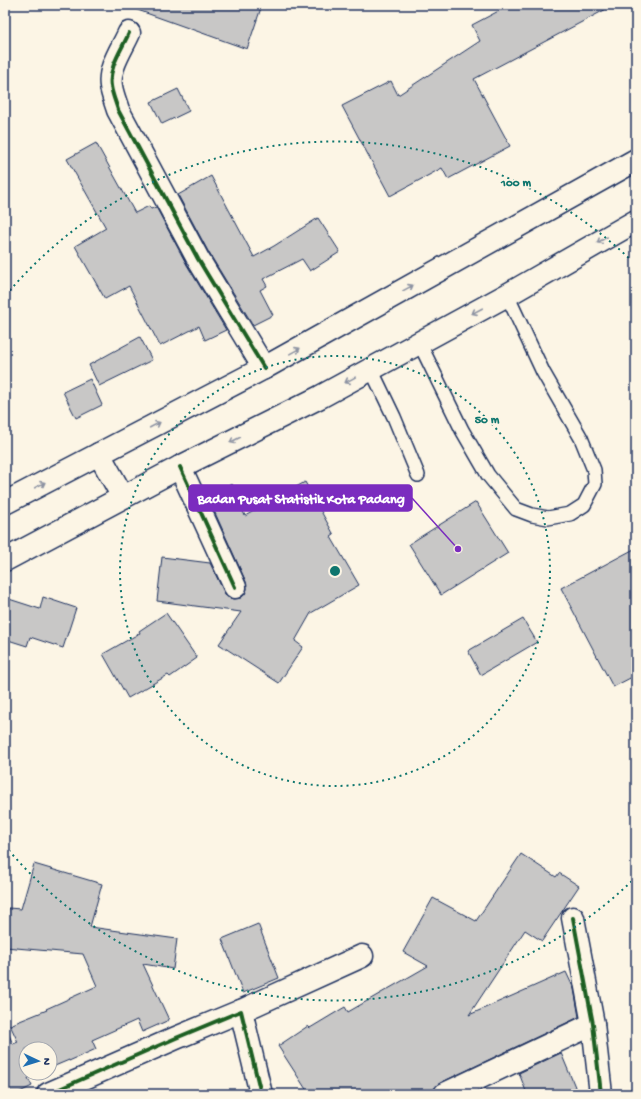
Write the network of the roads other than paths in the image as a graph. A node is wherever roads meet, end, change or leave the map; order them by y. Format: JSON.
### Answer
{"nodes":[{"id":1,"x":129,"y":33,"type":"dead end"},
{"id":2,"x":636,"y":160,"type":"edge"},
{"id":3,"x":636,"y":221,"type":"edge"},
{"id":4,"x":507,"y":295,"type":"junction"},
{"id":5,"x":419,"y":342,"type":"junction"},
{"id":6,"x":264,"y":368,"type":"junction"},
{"id":7,"x":371,"y":369,"type":"junction"},
{"id":8,"x":99,"y":454,"type":"junction"},
{"id":9,"x":180,"y":467,"type":"junction"},
{"id":10,"x":418,"y":476,"type":"dead end"},
{"id":11,"x":123,"y":498,"type":"junction"},
{"id":12,"x":5,"y":503,"type":"edge"},
{"id":13,"x":5,"y":560,"type":"edge"},
{"id":14,"x":235,"y":587,"type":"dead end"},
{"id":15,"x":573,"y":918,"type":"dead end"},
{"id":16,"x":362,"y":956,"type":"dead end"},
{"id":17,"x":241,"y":1011,"type":"junction"},
{"id":18,"x":593,"y":1024,"type":"junction"},
{"id":19,"x":48,"y":1094,"type":"edge"},
{"id":20,"x":261,"y":1094,"type":"edge"},
{"id":21,"x":444,"y":1094,"type":"edge"},
{"id":22,"x":601,"y":1094,"type":"edge"}],
"edges":[{"from":1,"to":6,"type":"main road"},
{"from":6,"to":2,"type":"main road","one_way":true},
{"from":3,"to":4,"type":"main road","one_way":true},
{"from":4,"to":5,"type":"main road","one_way":true},
{"from":4,"to":5,"type":"lane"},
{"from":5,"to":7,"type":"main road"},
{"from":8,"to":6,"type":"main road","one_way":true},
{"from":7,"to":9,"type":"main road","one_way":true},
{"from":7,"to":10,"type":"lane"},
{"from":8,"to":11,"type":"main road"},
{"from":12,"to":8,"type":"main road","one_way":true},
{"from":9,"to":11,"type":"main road"},
{"from":9,"to":14,"type":"main road"},
{"from":11,"to":13,"type":"main road"},
{"from":15,"to":18,"type":"main road"},
{"from":16,"to":17,"type":"main road"},
{"from":17,"to":19,"type":"main road"},
{"from":17,"to":20,"type":"main road"},
{"from":18,"to":21,"type":"main road"},
{"from":18,"to":22,"type":"main road"}]}
